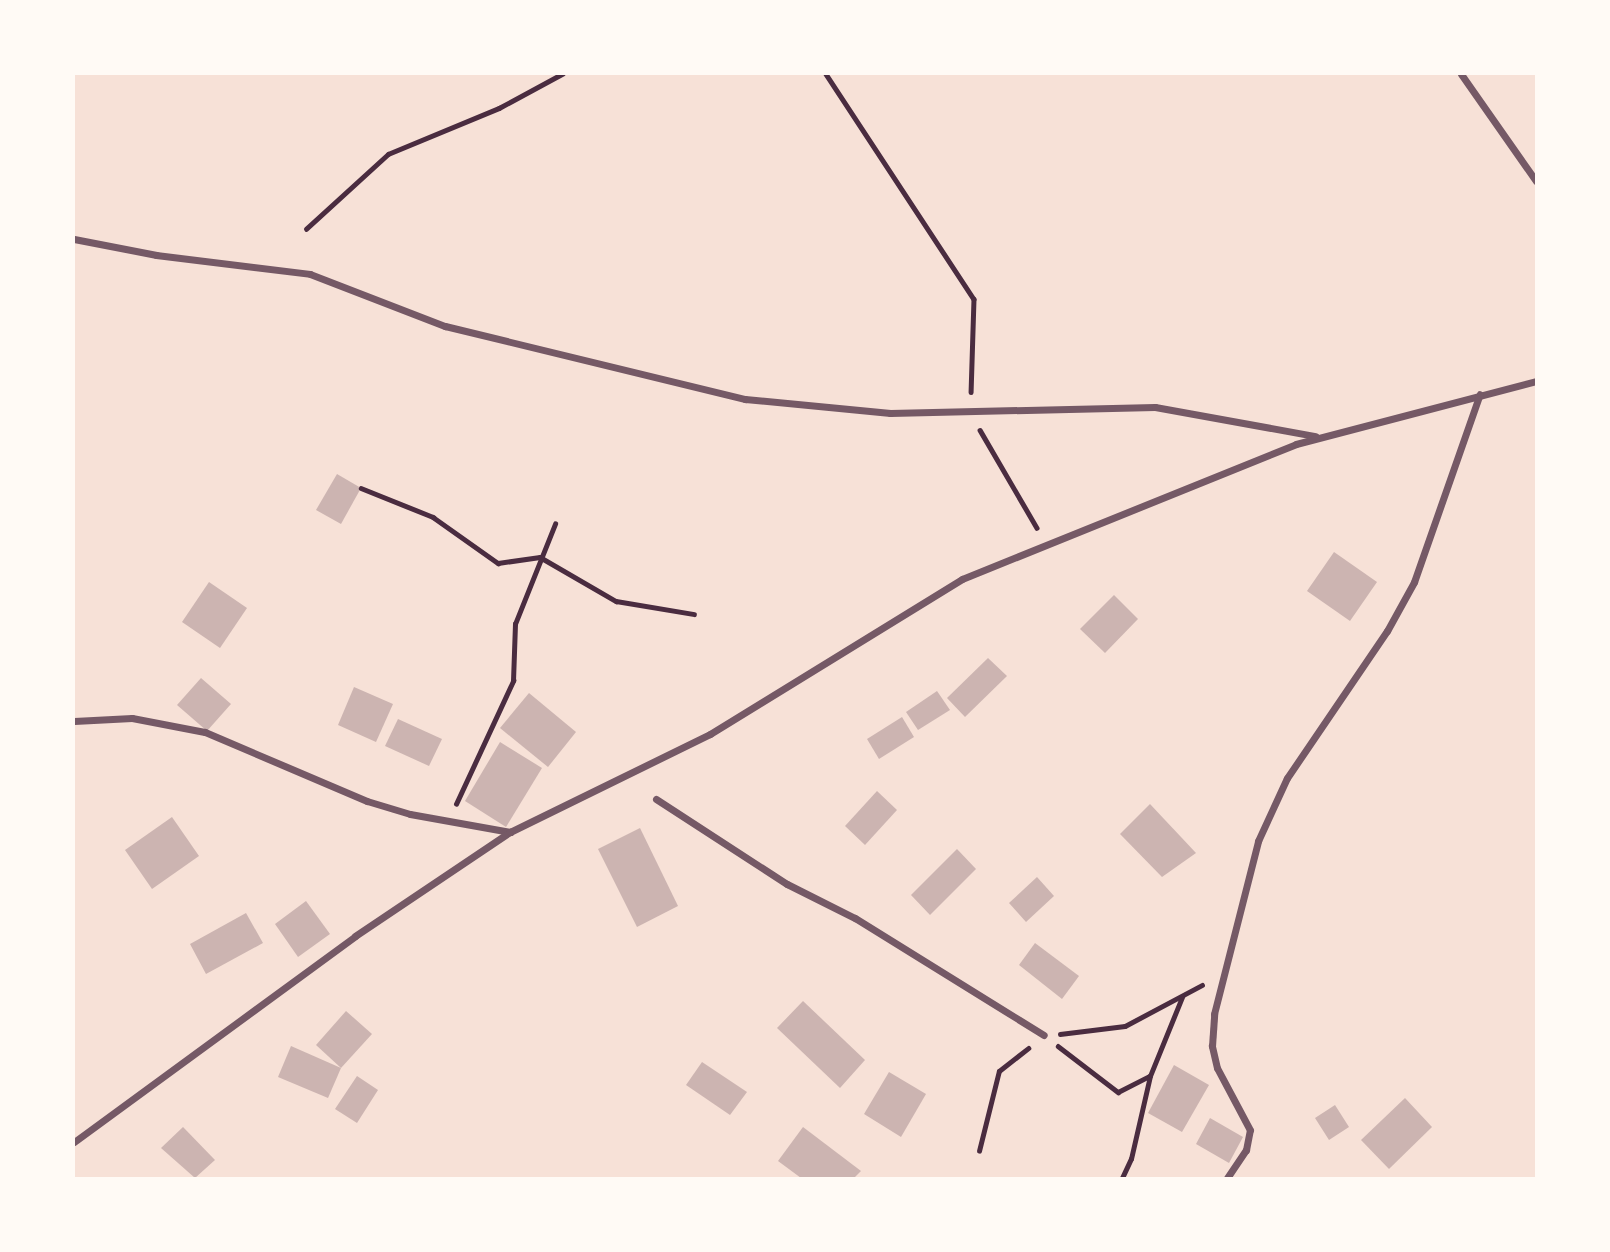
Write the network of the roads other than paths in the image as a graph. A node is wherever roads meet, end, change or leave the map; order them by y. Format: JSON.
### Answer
{"nodes":[{"id":1,"x":1461,"y":74,"type":"edge"},
{"id":2,"x":1536,"y":181,"type":"edge"},
{"id":3,"x":74,"y":239,"type":"edge"},
{"id":4,"x":1536,"y":381,"type":"edge"},
{"id":5,"x":1480,"y":394,"type":"junction"},
{"id":6,"x":1320,"y":437,"type":"junction"},
{"id":7,"x":74,"y":721,"type":"edge"},
{"id":8,"x":656,"y":799,"type":"dead end"},
{"id":9,"x":510,"y":832,"type":"junction"},
{"id":10,"x":1044,"y":1035,"type":"road end"},
{"id":11,"x":74,"y":1142,"type":"edge"},
{"id":12,"x":1227,"y":1178,"type":"edge"}],
"edges":[{"from":1,"to":2,"type":"street"},
{"from":3,"to":6,"type":"street"},
{"from":4,"to":5,"type":"street"},
{"from":5,"to":6,"type":"street"},
{"from":5,"to":12,"type":"street"},
{"from":6,"to":9,"type":"street"},
{"from":7,"to":9,"type":"street"},
{"from":8,"to":10,"type":"street"},
{"from":9,"to":11,"type":"street"}]}
